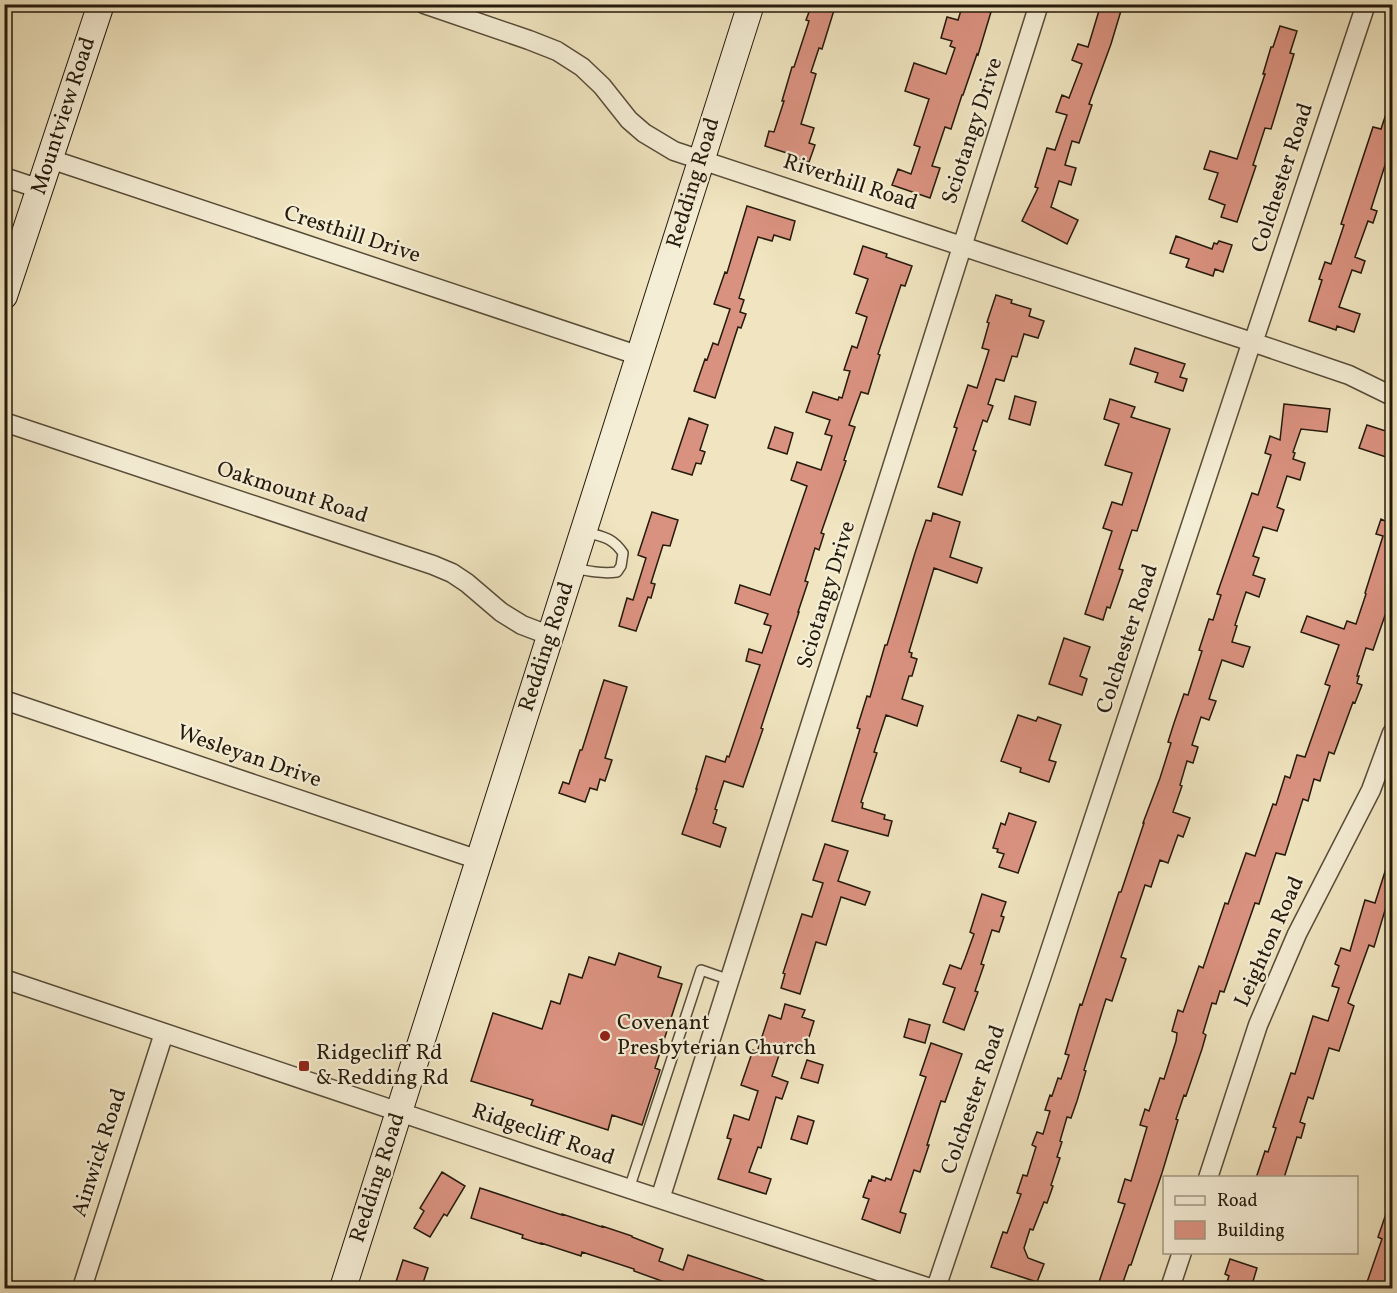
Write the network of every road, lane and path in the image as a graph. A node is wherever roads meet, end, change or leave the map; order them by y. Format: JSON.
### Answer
{"nodes":[{"id":1,"x":101,"y":4,"type":"edge"},
{"id":2,"x":424,"y":4,"type":"edge"},
{"id":3,"x":751,"y":4,"type":"edge"},
{"id":4,"x":1039,"y":4,"type":"edge"},
{"id":5,"x":1366,"y":4,"type":"edge"},
{"id":6,"x":50,"y":159,"type":"junction"},
{"id":7,"x":702,"y":160,"type":"junction"},
{"id":8,"x":4,"y":177,"type":"edge"},
{"id":9,"x":40,"y":189,"type":"junction"},
{"id":10,"x":961,"y":246,"type":"junction"},
{"id":11,"x":4,"y":296,"type":"edge"},
{"id":12,"x":1252,"y":342,"type":"junction"},
{"id":13,"x":639,"y":356,"type":"junction"},
{"id":14,"x":1392,"y":396,"type":"edge"},
{"id":15,"x":4,"y":422,"type":"edge"},
{"id":16,"x":584,"y":531,"type":"junction"},
{"id":17,"x":572,"y":568,"type":"junction"},
{"id":18,"x":550,"y":636,"type":"junction"},
{"id":19,"x":4,"y":700,"type":"edge"},
{"id":20,"x":1392,"y":734,"type":"edge"},
{"id":21,"x":479,"y":860,"type":"junction"},
{"id":22,"x":4,"y":979,"type":"edge"},
{"id":23,"x":730,"y":980,"type":"junction"},
{"id":24,"x":164,"y":1033,"type":"junction"},
{"id":25,"x":400,"y":1112,"type":"junction"},
{"id":26,"x":1209,"y":1176,"type":"edge"},
{"id":27,"x":629,"y":1189,"type":"junction"},
{"id":28,"x":660,"y":1199,"type":"junction"},
{"id":29,"x":1181,"y":1254,"type":"edge"},
{"id":30,"x":82,"y":1288,"type":"edge"},
{"id":31,"x":343,"y":1288,"type":"edge"},
{"id":32,"x":930,"y":1288,"type":"edge"},
{"id":33,"x":936,"y":1288,"type":"edge"},
{"id":34,"x":1170,"y":1288,"type":"edge"}],
"edges":[{"from":1,"to":6,"type":"main road","name":"Mountview Road"},
{"from":2,"to":7,"type":"street","name":"Riverhill Road"},
{"from":3,"to":7,"type":"main road","name":"Redding Road"},
{"from":4,"to":10,"type":"street","name":"Sciotangy Drive"},
{"from":5,"to":12,"type":"street","name":"Colchester Road"},
{"from":6,"to":9,"type":"main road","name":"Mountview Road"},
{"from":6,"to":13,"type":"street","name":"Cresthill Drive"},
{"from":7,"to":10,"type":"street","name":"Riverhill Road"},
{"from":7,"to":13,"type":"main road","name":"Redding Road"},
{"from":8,"to":9,"type":"street"},
{"from":9,"to":11,"type":"main road","name":"Mountview Road"},
{"from":10,"to":12,"type":"street","name":"Riverhill Road"},
{"from":10,"to":23,"type":"street","name":"Sciotangy Drive"},
{"from":12,"to":14,"type":"street","name":"Riverhill Road"},
{"from":12,"to":33,"type":"street","name":"Colchester Road"},
{"from":13,"to":16,"type":"main road","name":"Redding Road"},
{"from":15,"to":18,"type":"street","name":"Oakmount Road"},
{"from":16,"to":17,"type":"main road","name":"Redding Road"},
{"from":16,"to":17,"type":"lane"},
{"from":17,"to":18,"type":"main road","name":"Redding Road"},
{"from":18,"to":21,"type":"main road","name":"Redding Road"},
{"from":19,"to":21,"type":"street","name":"Wesleyan Drive"},
{"from":20,"to":26,"type":"street","name":"Leighton Road"},
{"from":21,"to":25,"type":"main road","name":"Redding Road"},
{"from":22,"to":24,"type":"street","name":"Ridgecliff Road"},
{"from":23,"to":27,"type":"lane"},
{"from":23,"to":28,"type":"street","name":"Sciotangy Drive"},
{"from":24,"to":25,"type":"street","name":"Ridgecliff Road"},
{"from":24,"to":30,"type":"street","name":"Ainwick Road"},
{"from":25,"to":27,"type":"street","name":"Ridgecliff Road"},
{"from":25,"to":31,"type":"main road","name":"Redding Road"},
{"from":27,"to":28,"type":"street","name":"Ridgecliff Road"},
{"from":28,"to":32,"type":"street","name":"Ridgecliff Road"},
{"from":29,"to":34,"type":"street"}]}
